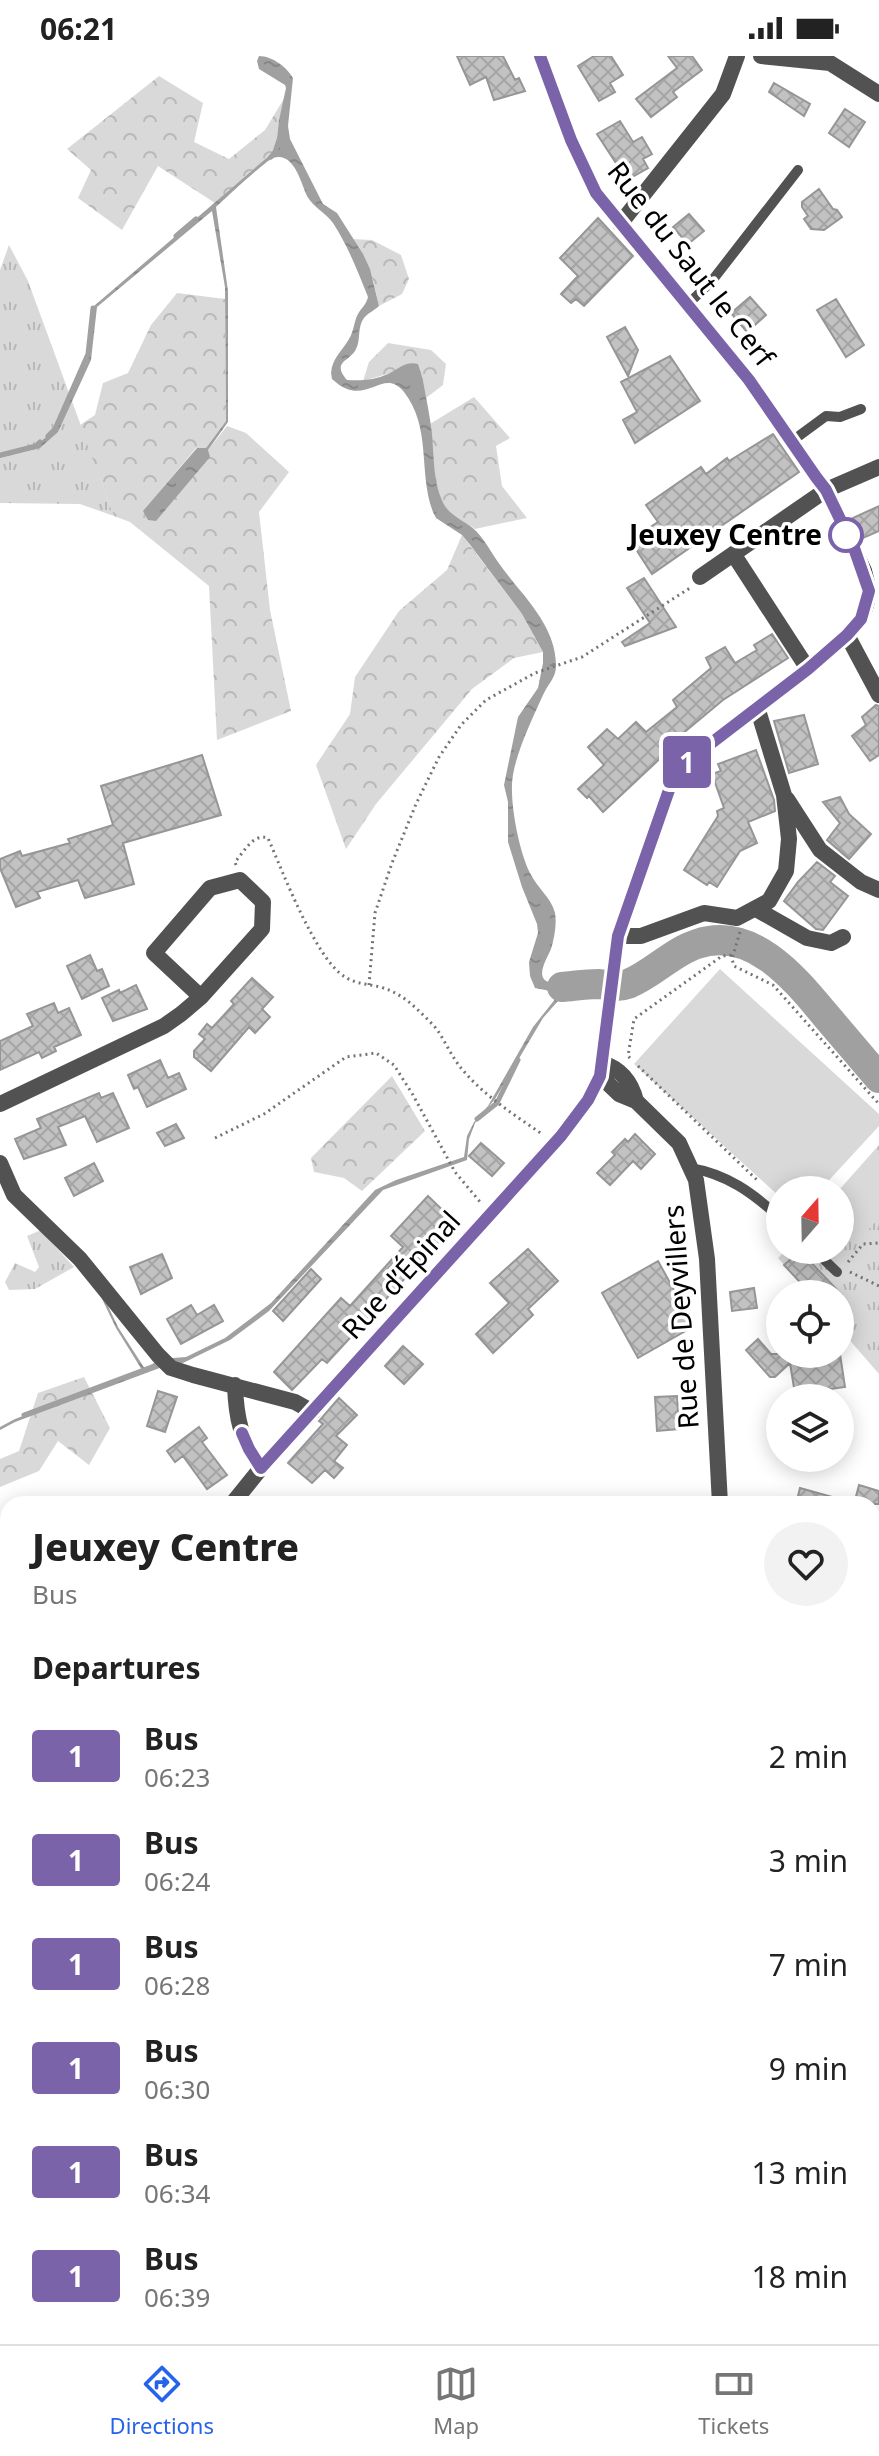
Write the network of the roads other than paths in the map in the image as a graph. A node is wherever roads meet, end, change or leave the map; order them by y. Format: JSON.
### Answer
{"nodes":[{"id":1,"x":540,"y":56,"type":"edge"},
{"id":2,"x":737,"y":56,"type":"edge"},
{"id":3,"x":761,"y":56,"type":"edge"},
{"id":4,"x":833,"y":60,"type":"edge"},
{"id":5,"x":879,"y":94,"type":"edge"},
{"id":6,"x":798,"y":170,"type":"dead end"},
{"id":7,"x":620,"y":224,"type":"junction"},
{"id":8,"x":687,"y":305,"type":"junction"},
{"id":9,"x":861,"y":409,"type":"dead end"},
{"id":10,"x":792,"y":441,"type":"junction"},
{"id":11,"x":879,"y":467,"type":"edge"},
{"id":12,"x":826,"y":490,"type":"junction"},
{"id":13,"x":734,"y":555,"type":"junction"},
{"id":14,"x":700,"y":577,"type":"road end"},
{"id":15,"x":847,"y":635,"type":"junction"},
{"id":16,"x":808,"y":669,"type":"junction"},
{"id":17,"x":879,"y":695,"type":"edge"},
{"id":18,"x":757,"y":707,"type":"junction"},
{"id":19,"x":784,"y":795,"type":"junction"},
{"id":20,"x":876,"y":891,"type":"edge"},
{"id":21,"x":756,"y":909,"type":"junction"},
{"id":22,"x":618,"y":936,"type":"junction"},
{"id":23,"x":843,"y":937,"type":"dead end"},
{"id":24,"x":201,"y":997,"type":"junction"},
{"id":25,"x":601,"y":1069,"type":"junction"},
{"id":26,"x":0,"y":1104,"type":"edge"},
{"id":27,"x":0,"y":1163,"type":"edge"},
{"id":28,"x":690,"y":1168,"type":"junction"},
{"id":29,"x":766,"y":1207,"type":"edge"},
{"id":30,"x":832,"y":1264,"type":"edge"},
{"id":31,"x":840,"y":1270,"type":"road end"},
{"id":32,"x":235,"y":1385,"type":"junction"},
{"id":33,"x":313,"y":1412,"type":"junction"},
{"id":34,"x":261,"y":1468,"type":"junction"},
{"id":35,"x":238,"y":1496,"type":"edge"},
{"id":36,"x":720,"y":1496,"type":"edge"}],
"edges":[{"from":1,"to":7,"type":"street","name":"Rue du Saut le Cerf"},
{"from":2,"to":7,"type":"street"},
{"from":3,"to":4,"type":"street"},
{"from":4,"to":5,"type":"street"},
{"from":6,"to":8,"type":"lane"},
{"from":7,"to":8,"type":"street","name":"Rue du Saut le Cerf"},
{"from":8,"to":10,"type":"street","name":"Rue du Saut le Cerf"},
{"from":9,"to":10,"type":"lane"},
{"from":10,"to":12,"type":"street","name":"Rue du Saut le Cerf"},
{"from":11,"to":12,"type":"street"},
{"from":12,"to":13,"type":"street"},
{"from":12,"to":15,"type":"street","name":"Rue du Saut le Cerf"},
{"from":13,"to":14,"type":"street"},
{"from":13,"to":16,"type":"street"},
{"from":15,"to":16,"type":"street","name":"Rue du Saut le Cerf"},
{"from":15,"to":17,"type":"street"},
{"from":16,"to":18,"type":"street","name":"Rue du Saut le Cerf"},
{"from":18,"to":19,"type":"street"},
{"from":18,"to":22,"type":"street","name":"Rue du Saut le Cerf"},
{"from":19,"to":20,"type":"street"},
{"from":19,"to":21,"type":"street"},
{"from":21,"to":22,"type":"street"},
{"from":21,"to":23,"type":"street"},
{"from":22,"to":25,"type":"street","name":"Rue du Saut le Cerf"},
{"from":24,"to":24,"type":"street"},
{"from":24,"to":26,"type":"street"},
{"from":25,"to":28,"type":"street","name":"Rue de Deyvillers"},
{"from":25,"to":33,"type":"street","name":"Rue d’Épinal"},
{"from":27,"to":32,"type":"street"},
{"from":28,"to":29,"type":"lane"},
{"from":28,"to":36,"type":"street","name":"Rue de Deyvillers"},
{"from":30,"to":31,"type":"lane"},
{"from":32,"to":33,"type":"street"},
{"from":32,"to":34,"type":"street"},
{"from":33,"to":34,"type":"street","name":"Rue d’Épinal"},
{"from":34,"to":35,"type":"street","name":"Rue d’Épinal"}]}
